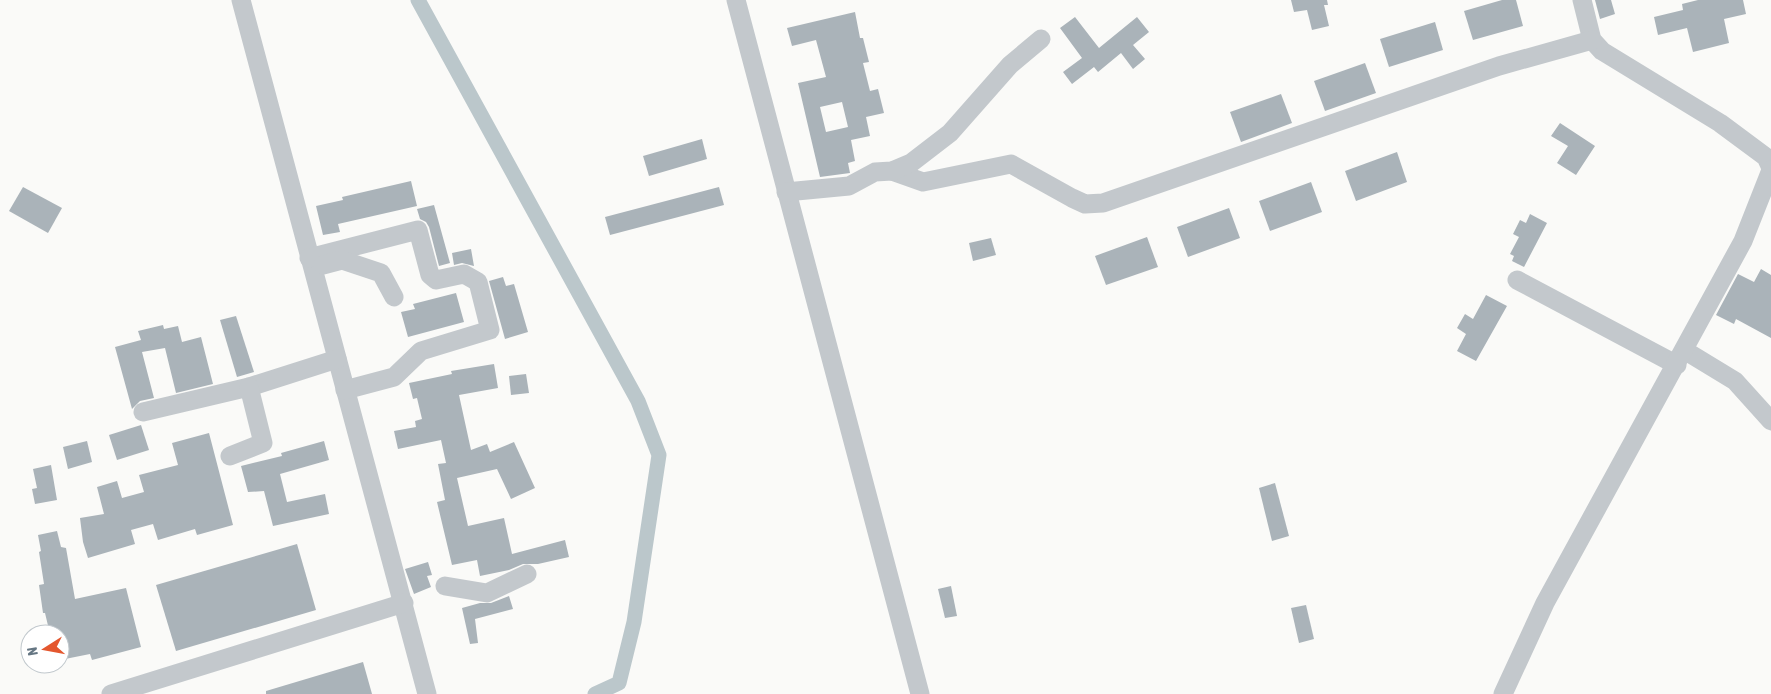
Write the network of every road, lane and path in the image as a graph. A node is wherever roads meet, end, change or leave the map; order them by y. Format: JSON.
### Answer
{"nodes":[{"id":1,"x":241,"y":0,"type":"edge"},
{"id":2,"x":736,"y":0,"type":"edge"},
{"id":3,"x":1582,"y":0,"type":"edge"},
{"id":4,"x":1041,"y":39,"type":"dead end"},
{"id":5,"x":1592,"y":40,"type":"junction"},
{"id":6,"x":1771,"y":169,"type":"edge"},
{"id":7,"x":892,"y":171,"type":"junction"},
{"id":8,"x":786,"y":192,"type":"junction"},
{"id":9,"x":310,"y":263,"type":"junction"},
{"id":10,"x":1517,"y":280,"type":"dead end"},
{"id":11,"x":394,"y":297,"type":"dead end"},
{"id":12,"x":1680,"y":358,"type":"junction"},
{"id":13,"x":337,"y":359,"type":"junction"},
{"id":14,"x":249,"y":387,"type":"junction"},
{"id":15,"x":345,"y":390,"type":"junction"},
{"id":16,"x":143,"y":412,"type":"dead end"},
{"id":17,"x":1771,"y":421,"type":"edge"},
{"id":18,"x":230,"y":456,"type":"dead end"},
{"id":19,"x":527,"y":574,"type":"dead end"},
{"id":20,"x":444,"y":586,"type":"dead end"},
{"id":21,"x":404,"y":603,"type":"junction"},
{"id":22,"x":111,"y":694,"type":"edge"},
{"id":23,"x":427,"y":694,"type":"edge"},
{"id":24,"x":920,"y":694,"type":"edge"},
{"id":25,"x":1503,"y":694,"type":"edge"}],
"edges":[{"from":1,"to":9,"type":"street"},
{"from":2,"to":8,"type":"street"},
{"from":3,"to":5,"type":"street"},
{"from":4,"to":7,"type":"street"},
{"from":5,"to":6,"type":"street"},
{"from":5,"to":7,"type":"street"},
{"from":6,"to":12,"type":"street"},
{"from":7,"to":8,"type":"street"},
{"from":8,"to":24,"type":"street"},
{"from":9,"to":11,"type":"street"},
{"from":9,"to":13,"type":"street"},
{"from":9,"to":15,"type":"street"},
{"from":10,"to":12,"type":"street"},
{"from":12,"to":17,"type":"street"},
{"from":12,"to":25,"type":"street"},
{"from":13,"to":14,"type":"street"},
{"from":13,"to":15,"type":"street"},
{"from":14,"to":16,"type":"street"},
{"from":14,"to":18,"type":"street"},
{"from":15,"to":21,"type":"street"},
{"from":19,"to":20,"type":"street"},
{"from":21,"to":22,"type":"street"},
{"from":21,"to":23,"type":"street"}]}
